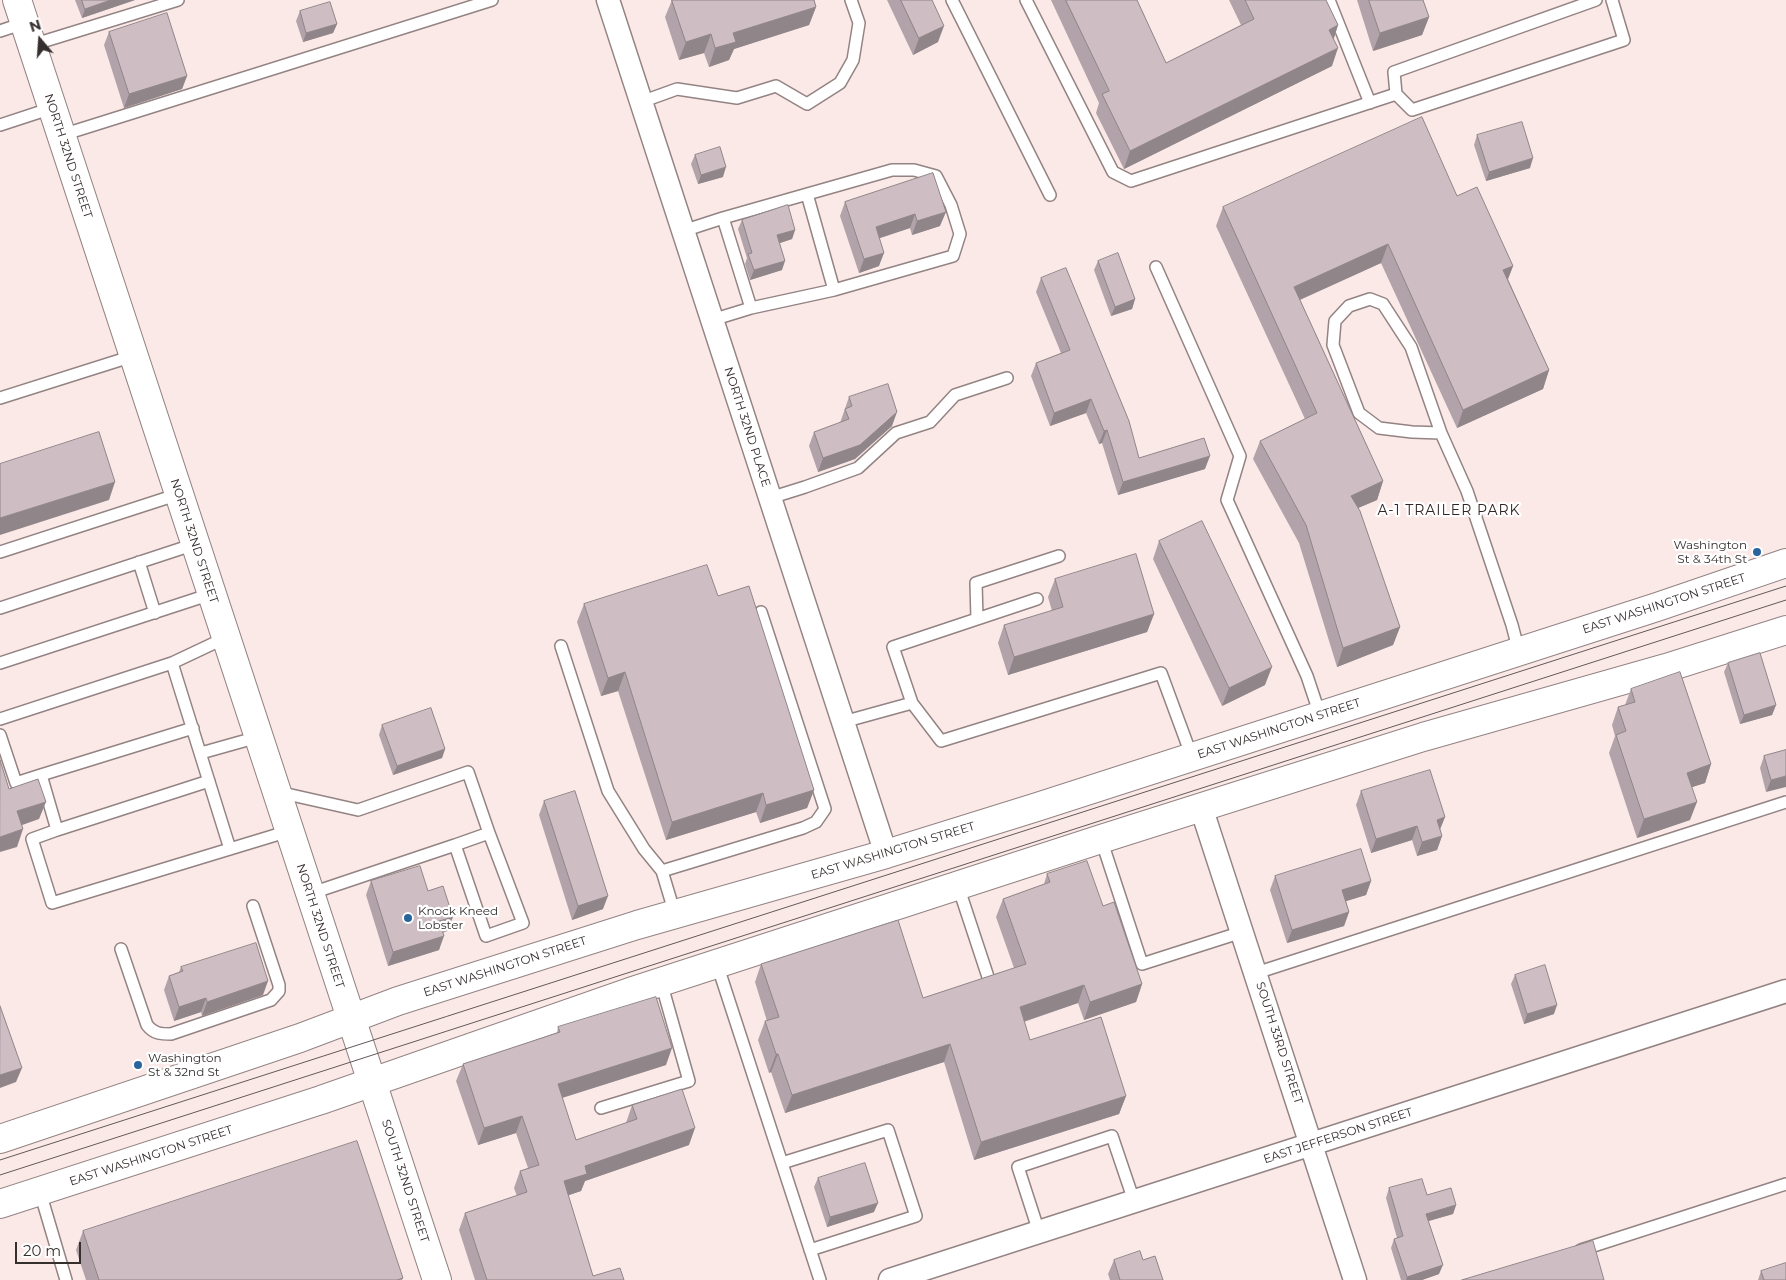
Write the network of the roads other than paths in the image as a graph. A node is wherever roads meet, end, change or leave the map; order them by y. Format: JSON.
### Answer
{"nodes":[{"id":1,"x":178,"y":0,"type":"edge"},
{"id":2,"x":492,"y":0,"type":"edge"},
{"id":3,"x":608,"y":0,"type":"edge"},
{"id":4,"x":850,"y":0,"type":"edge"},
{"id":5,"x":952,"y":0,"type":"edge"},
{"id":6,"x":1026,"y":0,"type":"edge"},
{"id":7,"x":1329,"y":0,"type":"edge"},
{"id":8,"x":1596,"y":0,"type":"edge"},
{"id":9,"x":1612,"y":0,"type":"edge"},
{"id":10,"x":18,"y":25,"type":"edge"},
{"id":11,"x":1396,"y":94,"type":"junction"},
{"id":12,"x":641,"y":102,"type":"junction"},
{"id":13,"x":1370,"y":102,"type":"junction"},
{"id":14,"x":52,"y":108,"type":"junction"},
{"id":15,"x":0,"y":125,"type":"edge"},
{"id":16,"x":61,"y":136,"type":"junction"},
{"id":17,"x":807,"y":194,"type":"junction"},
{"id":18,"x":1050,"y":195,"type":"dead end"},
{"id":19,"x":723,"y":218,"type":"junction"},
{"id":20,"x":683,"y":231,"type":"junction"},
{"id":21,"x":1156,"y":267,"type":"dead end"},
{"id":22,"x":834,"y":290,"type":"junction"},
{"id":23,"x":751,"y":308,"type":"junction"},
{"id":24,"x":712,"y":320,"type":"junction"},
{"id":25,"x":133,"y":356,"type":"junction"},
{"id":26,"x":1007,"y":378,"type":"dead end"},
{"id":27,"x":0,"y":398,"type":"edge"},
{"id":28,"x":1441,"y":433,"type":"junction"},
{"id":29,"x":179,"y":494,"type":"junction"},
{"id":30,"x":770,"y":498,"type":"junction"},
{"id":31,"x":195,"y":544,"type":"junction"},
{"id":32,"x":0,"y":552,"type":"edge"},
{"id":33,"x":1059,"y":556,"type":"dead end"},
{"id":34,"x":138,"y":562,"type":"junction"},
{"id":35,"x":1786,"y":563,"type":"edge"},
{"id":36,"x":211,"y":594,"type":"junction"},
{"id":37,"x":1037,"y":599,"type":"dead end"},
{"id":38,"x":0,"y":608,"type":"edge"},
{"id":39,"x":761,"y":612,"type":"dead end"},
{"id":40,"x":155,"y":613,"type":"junction"},
{"id":41,"x":977,"y":619,"type":"junction"},
{"id":42,"x":1786,"y":630,"type":"edge"},
{"id":43,"x":226,"y":638,"type":"junction"},
{"id":44,"x":561,"y":646,"type":"dead end"},
{"id":45,"x":1519,"y":652,"type":"junction"},
{"id":46,"x":0,"y":663,"type":"edge"},
{"id":47,"x":172,"y":663,"type":"junction"},
{"id":48,"x":912,"y":703,"type":"junction"},
{"id":49,"x":1320,"y":716,"type":"junction"},
{"id":50,"x":0,"y":719,"type":"edge"},
{"id":51,"x":843,"y":722,"type":"junction"},
{"id":52,"x":193,"y":728,"type":"junction"},
{"id":53,"x":0,"y":735,"type":"edge"},
{"id":54,"x":258,"y":736,"type":"junction"},
{"id":55,"x":200,"y":753,"type":"junction"},
{"id":56,"x":1192,"y":757,"type":"junction"},
{"id":57,"x":41,"y":775,"type":"junction"},
{"id":58,"x":209,"y":782,"type":"junction"},
{"id":59,"x":276,"y":791,"type":"junction"},
{"id":60,"x":1786,"y":802,"type":"edge"},
{"id":61,"x":1201,"y":807,"type":"junction"},
{"id":62,"x":57,"y":830,"type":"junction"},
{"id":63,"x":289,"y":831,"type":"junction"},
{"id":64,"x":490,"y":833,"type":"junction"},
{"id":65,"x":1101,"y":839,"type":"junction"},
{"id":66,"x":455,"y":845,"type":"junction"},
{"id":67,"x":230,"y":849,"type":"junction"},
{"id":68,"x":886,"y":854,"type":"junction"},
{"id":69,"x":662,"y":872,"type":"junction"},
{"id":70,"x":958,"y":886,"type":"junction"},
{"id":71,"x":310,"y":894,"type":"junction"},
{"id":72,"x":253,"y":906,"type":"dead end"},
{"id":73,"x":675,"y":914,"type":"junction"},
{"id":74,"x":1242,"y":932,"type":"junction"},
{"id":75,"x":122,"y":949,"type":"dead end"},
{"id":76,"x":717,"y":964,"type":"junction"},
{"id":77,"x":1256,"y":973,"type":"junction"},
{"id":78,"x":661,"y":982,"type":"junction"},
{"id":79,"x":990,"y":984,"type":"edge"},
{"id":80,"x":1786,"y":991,"type":"edge"},
{"id":81,"x":351,"y":1019,"type":"junction"},
{"id":82,"x":372,"y":1082,"type":"junction"},
{"id":83,"x":601,"y":1108,"type":"dead end"},
{"id":84,"x":0,"y":1139,"type":"edge"},
{"id":85,"x":1312,"y":1144,"type":"junction"},
{"id":86,"x":782,"y":1163,"type":"junction"},
{"id":87,"x":1786,"y":1184,"type":"edge"},
{"id":88,"x":40,"y":1192,"type":"junction"},
{"id":89,"x":1134,"y":1202,"type":"junction"},
{"id":90,"x":0,"y":1204,"type":"edge"},
{"id":91,"x":1039,"y":1232,"type":"junction"},
{"id":92,"x":810,"y":1250,"type":"junction"},
{"id":93,"x":1570,"y":1253,"type":"edge"},
{"id":94,"x":66,"y":1280,"type":"edge"},
{"id":95,"x":437,"y":1280,"type":"edge"},
{"id":96,"x":820,"y":1280,"type":"edge"},
{"id":97,"x":890,"y":1280,"type":"edge"},
{"id":98,"x":1355,"y":1280,"type":"edge"}],
"edges":[{"from":1,"to":10,"type":"lane"},
{"from":2,"to":16,"type":"lane"},
{"from":3,"to":12,"type":"street","name":"NORTH 32ND PLACE"},
{"from":4,"to":12,"type":"lane"},
{"from":5,"to":18,"type":"lane"},
{"from":6,"to":13,"type":"lane"},
{"from":7,"to":13,"type":"lane"},
{"from":8,"to":11,"type":"lane"},
{"from":9,"to":11,"type":"lane"},
{"from":10,"to":14,"type":"main road","name":"NORTH 32ND STREET"},
{"from":11,"to":13,"type":"lane"},
{"from":12,"to":20,"type":"street","name":"NORTH 32ND PLACE"},
{"from":14,"to":15,"type":"lane"},
{"from":14,"to":16,"type":"main road","name":"NORTH 32ND STREET"},
{"from":16,"to":25,"type":"main road","name":"NORTH 32ND STREET"},
{"from":17,"to":19,"type":"lane"},
{"from":17,"to":22,"type":"lane"},
{"from":17,"to":22,"type":"lane"},
{"from":19,"to":20,"type":"lane"},
{"from":19,"to":23,"type":"lane"},
{"from":20,"to":24,"type":"street","name":"NORTH 32ND PLACE"},
{"from":21,"to":49,"type":"lane"},
{"from":22,"to":23,"type":"lane"},
{"from":23,"to":24,"type":"lane"},
{"from":24,"to":30,"type":"street","name":"NORTH 32ND PLACE"},
{"from":25,"to":27,"type":"lane"},
{"from":25,"to":29,"type":"main road","name":"NORTH 32ND STREET"},
{"from":26,"to":30,"type":"lane"},
{"from":28,"to":28,"type":"lane"},
{"from":28,"to":45,"type":"lane"},
{"from":29,"to":31,"type":"main road","name":"NORTH 32ND STREET"},
{"from":29,"to":32,"type":"lane"},
{"from":30,"to":51,"type":"street","name":"NORTH 32ND PLACE"},
{"from":31,"to":34,"type":"lane"},
{"from":31,"to":36,"type":"main road","name":"NORTH 32ND STREET"},
{"from":33,"to":41,"type":"lane"},
{"from":34,"to":38,"type":"lane"},
{"from":34,"to":40,"type":"lane"},
{"from":35,"to":45,"type":"main road","name":"EAST WASHINGTON STREET"},
{"from":36,"to":40,"type":"lane"},
{"from":36,"to":43,"type":"main road","name":"NORTH 32ND STREET"},
{"from":37,"to":41,"type":"lane"},
{"from":39,"to":69,"type":"lane"},
{"from":40,"to":46,"type":"lane"},
{"from":41,"to":48,"type":"lane"},
{"from":42,"to":61,"type":"main road","name":"EAST WASHINGTON STREET"},
{"from":43,"to":47,"type":"lane"},
{"from":43,"to":54,"type":"main road","name":"NORTH 32ND STREET"},
{"from":44,"to":69,"type":"lane"},
{"from":45,"to":49,"type":"main road","name":"EAST WASHINGTON STREET"},
{"from":47,"to":50,"type":"lane"},
{"from":47,"to":52,"type":"lane"},
{"from":48,"to":51,"type":"lane"},
{"from":48,"to":56,"type":"lane"},
{"from":49,"to":56,"type":"main road","name":"EAST WASHINGTON STREET"},
{"from":51,"to":68,"type":"street","name":"NORTH 32ND PLACE"},
{"from":52,"to":55,"type":"lane"},
{"from":52,"to":57,"type":"lane"},
{"from":53,"to":57,"type":"lane"},
{"from":54,"to":55,"type":"lane"},
{"from":54,"to":59,"type":"main road","name":"NORTH 32ND STREET"},
{"from":55,"to":58,"type":"lane"},
{"from":56,"to":68,"type":"main road","name":"EAST WASHINGTON STREET"},
{"from":57,"to":62,"type":"lane"},
{"from":58,"to":62,"type":"lane"},
{"from":58,"to":67,"type":"lane"},
{"from":59,"to":63,"type":"main road","name":"NORTH 32ND STREET"},
{"from":59,"to":64,"type":"lane"},
{"from":60,"to":77,"type":"lane"},
{"from":61,"to":65,"type":"main road","name":"EAST WASHINGTON STREET"},
{"from":61,"to":74,"type":"street","name":"SOUTH 33RD STREET"},
{"from":62,"to":67,"type":"lane"},
{"from":63,"to":67,"type":"lane"},
{"from":63,"to":71,"type":"main road","name":"NORTH 32ND STREET"},
{"from":64,"to":66,"type":"lane"},
{"from":64,"to":66,"type":"lane"},
{"from":65,"to":70,"type":"main road","name":"EAST WASHINGTON STREET"},
{"from":65,"to":74,"type":"lane"},
{"from":66,"to":71,"type":"lane"},
{"from":68,"to":73,"type":"main road","name":"EAST WASHINGTON STREET"},
{"from":69,"to":73,"type":"lane"},
{"from":70,"to":76,"type":"main road","name":"EAST WASHINGTON STREET"},
{"from":70,"to":79,"type":"lane"},
{"from":71,"to":81,"type":"main road","name":"NORTH 32ND STREET"},
{"from":72,"to":75,"type":"lane"},
{"from":73,"to":81,"type":"main road","name":"EAST WASHINGTON STREET"},
{"from":74,"to":77,"type":"street","name":"SOUTH 33RD STREET"},
{"from":76,"to":78,"type":"main road","name":"EAST WASHINGTON STREET"},
{"from":76,"to":86,"type":"lane"},
{"from":77,"to":85,"type":"street","name":"SOUTH 33RD STREET"},
{"from":78,"to":82,"type":"main road","name":"EAST WASHINGTON STREET"},
{"from":78,"to":83,"type":"lane"},
{"from":80,"to":85,"type":"street","name":"EAST JEFFERSON STREET"},
{"from":81,"to":82,"type":"main road","name":"NORTH 32ND STREET"},
{"from":81,"to":84,"type":"main road","name":"EAST WASHINGTON STREET"},
{"from":82,"to":88,"type":"main road","name":"EAST WASHINGTON STREET"},
{"from":82,"to":95,"type":"main road","name":"SOUTH 32ND STREET"},
{"from":85,"to":89,"type":"street","name":"EAST JEFFERSON STREET"},
{"from":85,"to":98,"type":"street","name":"SOUTH 33RD STREET"},
{"from":86,"to":92,"type":"lane"},
{"from":86,"to":92,"type":"lane"},
{"from":87,"to":93,"type":"lane"},
{"from":88,"to":90,"type":"main road","name":"EAST WASHINGTON STREET"},
{"from":88,"to":94,"type":"lane"},
{"from":89,"to":91,"type":"street","name":"EAST JEFFERSON STREET"},
{"from":89,"to":91,"type":"lane"},
{"from":91,"to":97,"type":"street","name":"EAST JEFFERSON STREET"},
{"from":92,"to":96,"type":"lane"}]}
